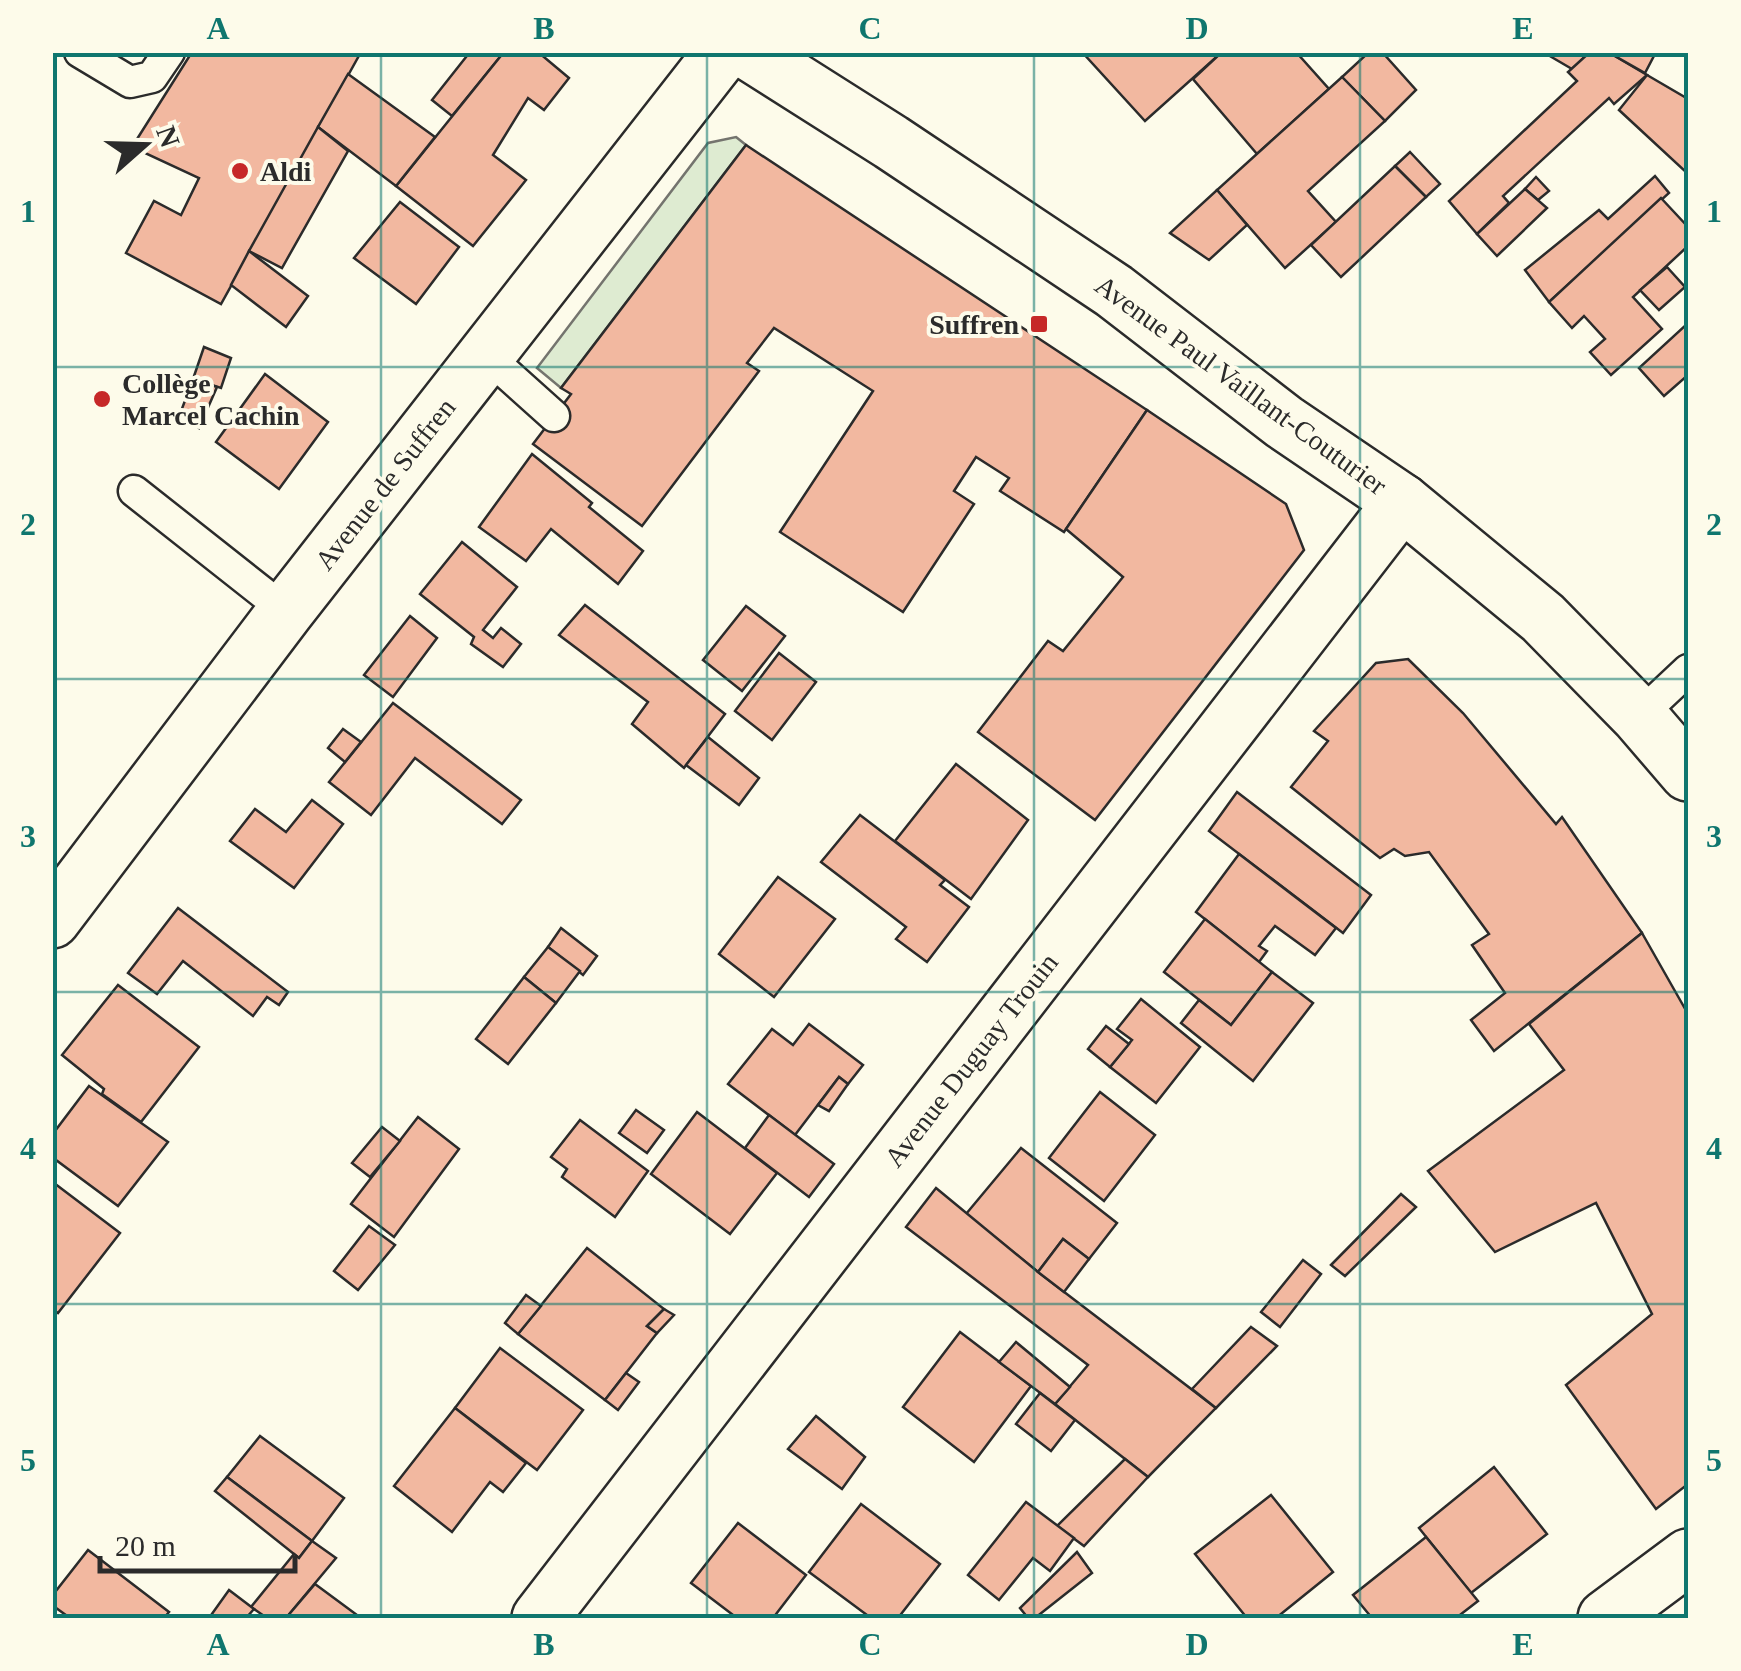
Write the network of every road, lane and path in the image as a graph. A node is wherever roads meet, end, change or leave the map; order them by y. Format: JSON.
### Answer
{"nodes":[{"id":1,"x":80,"y":52,"type":"edge"},
{"id":2,"x":169,"y":52,"type":"edge"},
{"id":3,"x":723,"y":52,"type":"edge"},
{"id":4,"x":749,"y":52,"type":"edge"},
{"id":5,"x":486,"y":355,"type":"junction"},
{"id":6,"x":554,"y":416,"type":"dead end"},
{"id":7,"x":134,"y":491,"type":"dead end"},
{"id":8,"x":1402,"y":502,"type":"junction"},
{"id":9,"x":286,"y":612,"type":"junction"},
{"id":10,"x":1688,"y":670,"type":"edge"},
{"id":11,"x":1640,"y":716,"type":"junction"},
{"id":12,"x":1688,"y":773,"type":"edge"},
{"id":13,"x":52,"y":920,"type":"edge"},
{"id":14,"x":1688,"y":1556,"type":"edge"},
{"id":15,"x":540,"y":1618,"type":"edge"},
{"id":16,"x":1606,"y":1618,"type":"edge"}],
"edges":[{"from":1,"to":2,"type":"lane"},
{"from":3,"to":5,"type":"street","name":"Avenue de Suffren"},
{"from":4,"to":8,"type":"street","name":"Avenue Paul Vaillant-Couturier"},
{"from":5,"to":6,"type":"lane"},
{"from":5,"to":9,"type":"street","name":"Avenue de Suffren"},
{"from":7,"to":9,"type":"lane"},
{"from":8,"to":11,"type":"street","name":"Avenue Paul Vaillant-Couturier"},
{"from":8,"to":15,"type":"street","name":"Avenue Duguay Trouin"},
{"from":9,"to":13,"type":"street","name":"Avenue de Suffren"},
{"from":10,"to":11,"type":"lane"},
{"from":11,"to":12,"type":"street","name":"Avenue Paul Vaillant-Couturier"},
{"from":14,"to":16,"type":"street"}]}
